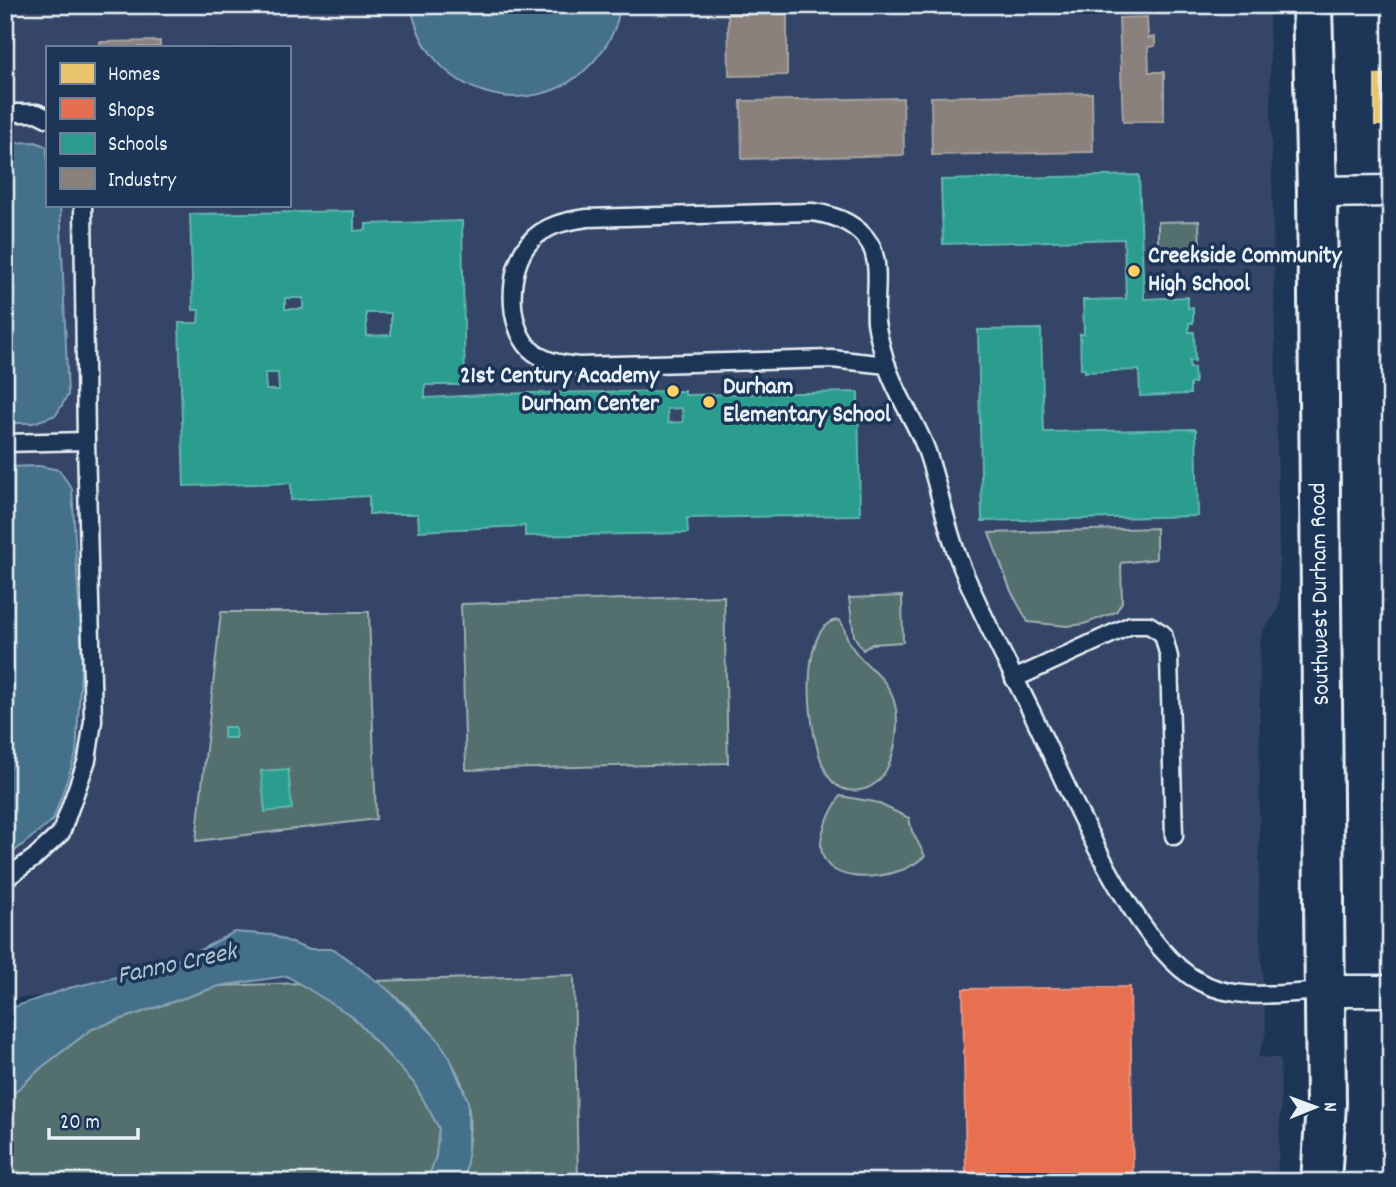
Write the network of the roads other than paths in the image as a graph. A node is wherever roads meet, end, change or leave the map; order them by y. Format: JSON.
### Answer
{"nodes":[{"id":1,"x":1312,"y":5,"type":"edge"},
{"id":2,"x":5,"y":113,"type":"edge"},
{"id":3,"x":46,"y":118,"type":"edge"},
{"id":4,"x":1391,"y":191,"type":"edge"},
{"id":5,"x":1317,"y":192,"type":"junction"},
{"id":6,"x":83,"y":206,"type":"edge"},
{"id":7,"x":887,"y":365,"type":"junction"},
{"id":8,"x":86,"y":441,"type":"junction"},
{"id":9,"x":5,"y":443,"type":"edge"},
{"id":10,"x":1014,"y":679,"type":"junction"},
{"id":11,"x":1174,"y":836,"type":"dead end"},
{"id":12,"x":5,"y":878,"type":"edge"},
{"id":13,"x":1325,"y":991,"type":"junction"},
{"id":14,"x":1391,"y":991,"type":"edge"},
{"id":15,"x":1321,"y":1182,"type":"edge"}],
"edges":[{"from":1,"to":5,"type":"main road","name":"Southwest Durham Road"},
{"from":2,"to":3,"type":"lane"},
{"from":4,"to":5,"type":"street"},
{"from":5,"to":13,"type":"main road","name":"Southwest Durham Road"},
{"from":6,"to":8,"type":"lane"},
{"from":7,"to":7,"type":"lane"},
{"from":7,"to":10,"type":"lane"},
{"from":8,"to":9,"type":"lane"},
{"from":8,"to":12,"type":"lane"},
{"from":10,"to":11,"type":"lane"},
{"from":10,"to":13,"type":"lane"},
{"from":13,"to":14,"type":"street"},
{"from":13,"to":15,"type":"main road","name":"Southwest Durham Road"}]}
